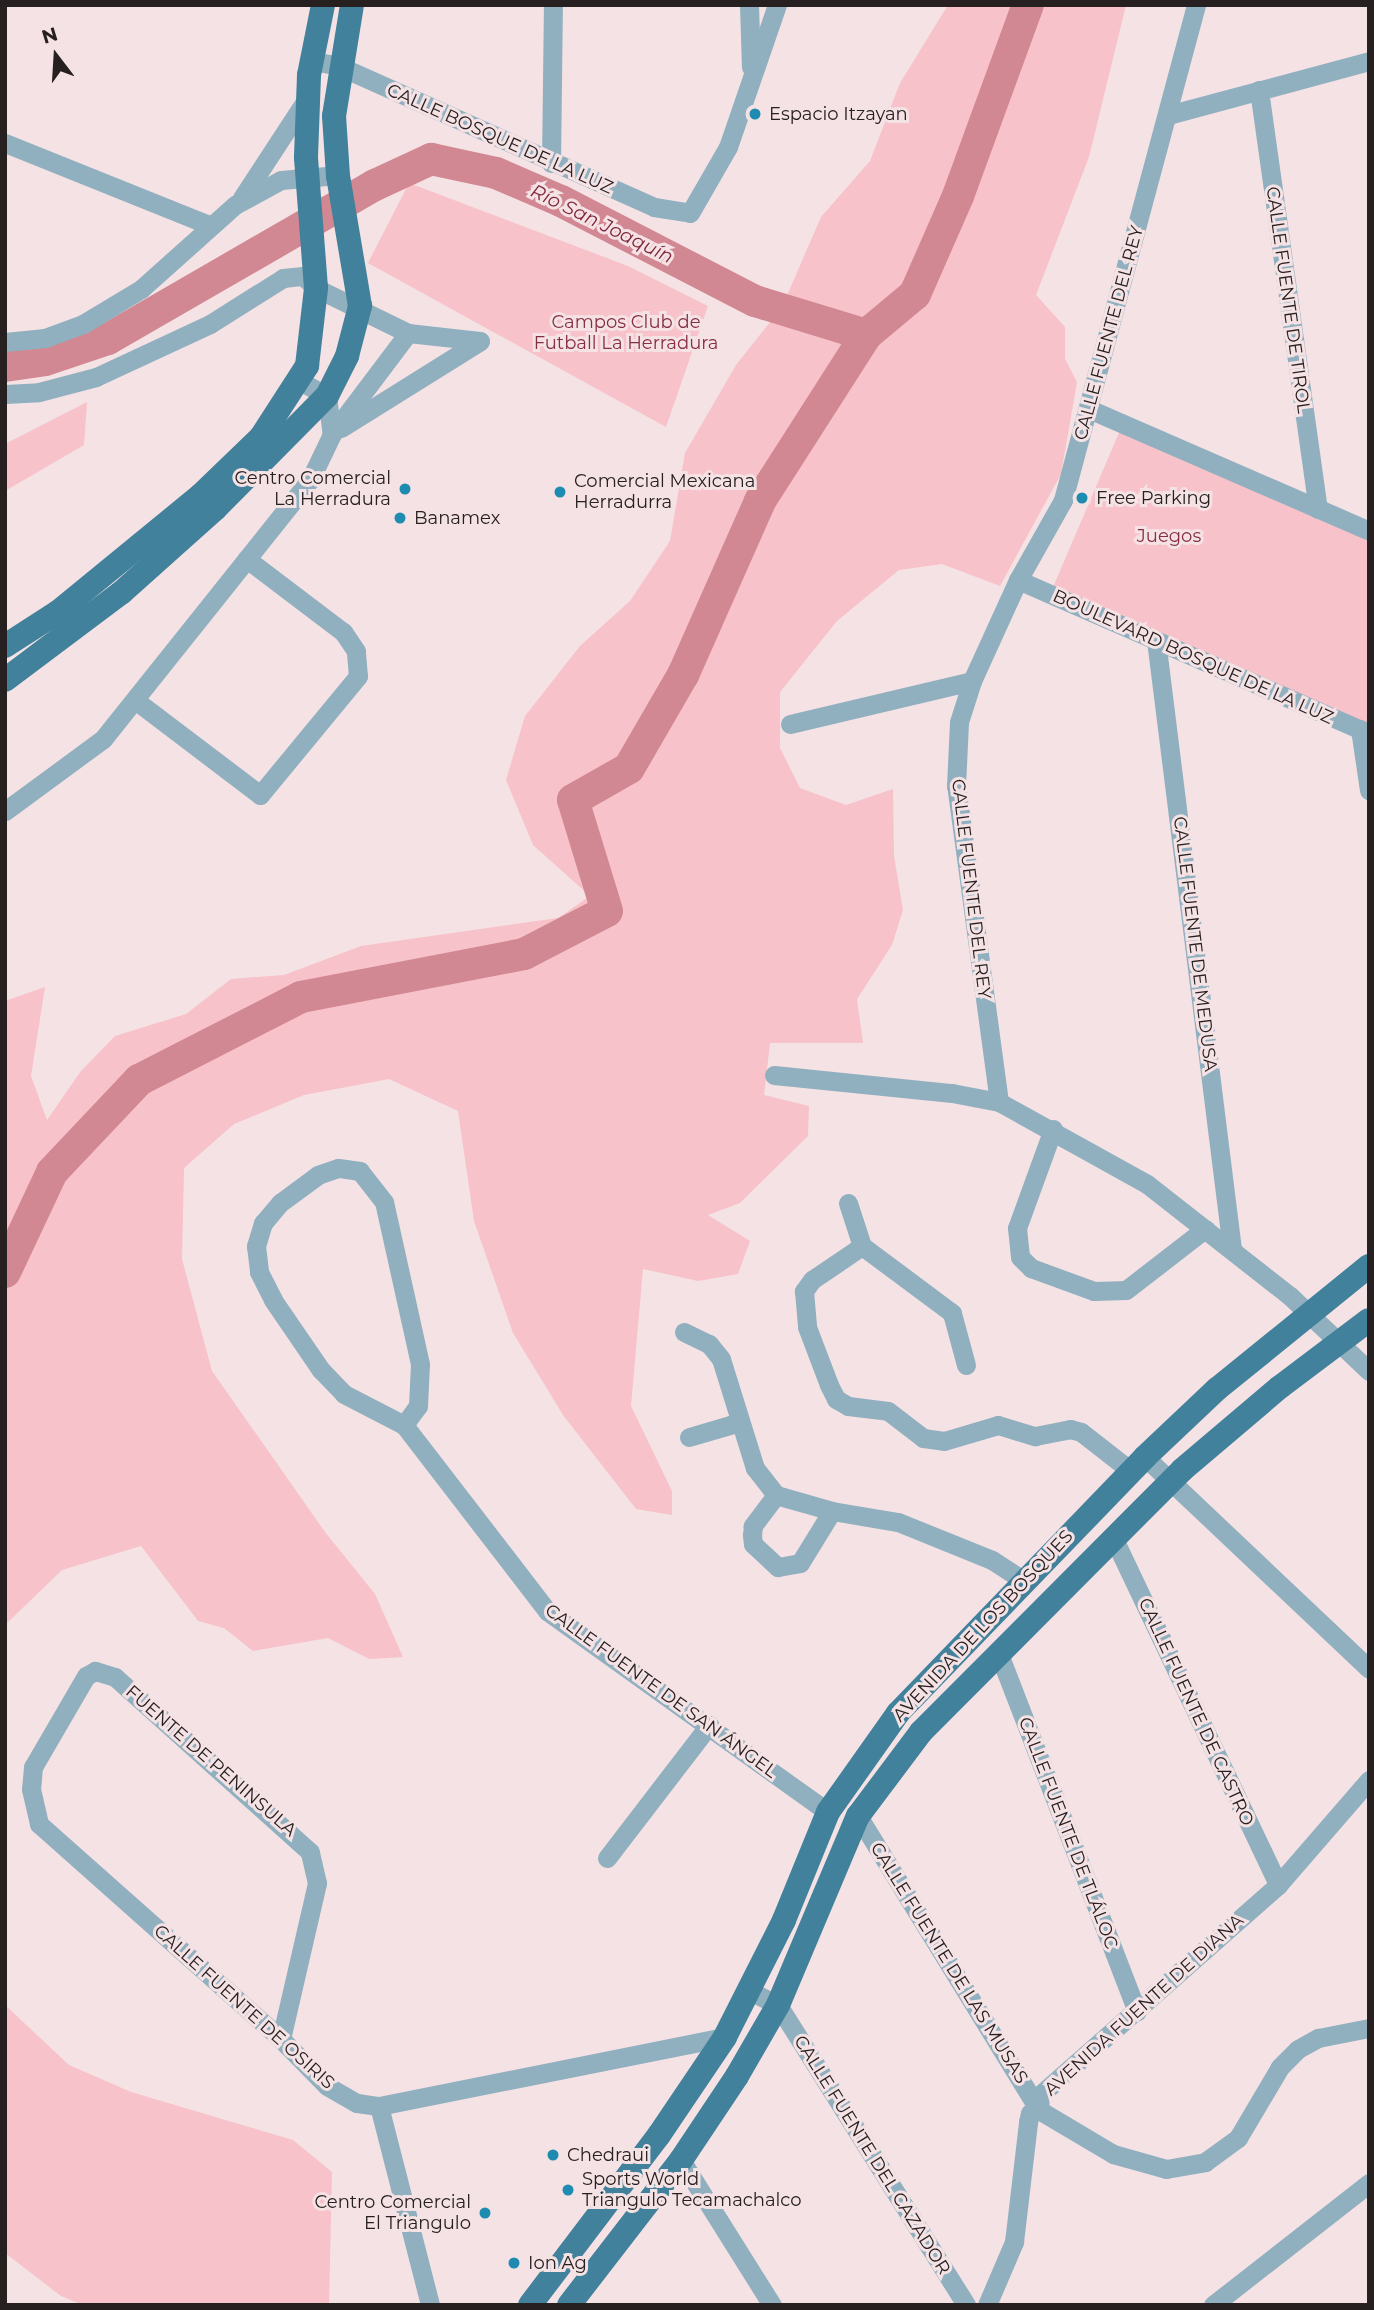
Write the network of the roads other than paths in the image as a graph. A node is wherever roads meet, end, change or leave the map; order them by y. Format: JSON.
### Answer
{"nodes":[{"id":1,"x":323,"y":5,"type":"edge"},
{"id":2,"x":352,"y":5,"type":"edge"},
{"id":3,"x":553,"y":5,"type":"edge"},
{"id":4,"x":749,"y":5,"type":"edge"},
{"id":5,"x":777,"y":5,"type":"edge"},
{"id":6,"x":1196,"y":5,"type":"edge"},
{"id":7,"x":312,"y":61,"type":"junction"},
{"id":8,"x":1369,"y":61,"type":"edge"},
{"id":9,"x":339,"y":66,"type":"junction"},
{"id":10,"x":751,"y":80,"type":"junction"},
{"id":11,"x":1259,"y":90,"type":"junction"},
{"id":12,"x":308,"y":96,"type":"junction"},
{"id":13,"x":1168,"y":115,"type":"junction"},
{"id":14,"x":5,"y":143,"type":"edge"},
{"id":15,"x":551,"y":163,"type":"junction"},
{"id":16,"x":338,"y":175,"type":"junction"},
{"id":17,"x":308,"y":177,"type":"junction"},
{"id":18,"x":235,"y":205,"type":"junction"},
{"id":19,"x":211,"y":226,"type":"junction"},
{"id":20,"x":316,"y":288,"type":"junction"},
{"id":21,"x":360,"y":306,"type":"junction"},
{"id":22,"x":408,"y":333,"type":"junction"},
{"id":23,"x":5,"y":342,"type":"edge"},
{"id":24,"x":298,"y":380,"type":"junction"},
{"id":25,"x":5,"y":394,"type":"edge"},
{"id":26,"x":327,"y":396,"type":"junction"},
{"id":27,"x":1089,"y":409,"type":"junction"},
{"id":28,"x":332,"y":435,"type":"junction"},
{"id":29,"x":1318,"y":509,"type":"junction"},
{"id":30,"x":1369,"y":531,"type":"edge"},
{"id":31,"x":247,"y":559,"type":"junction"},
{"id":32,"x":1018,"y":580,"type":"junction"},
{"id":33,"x":1156,"y":640,"type":"junction"},
{"id":34,"x":5,"y":646,"type":"edge"},
{"id":35,"x":5,"y":680,"type":"edge"},
{"id":36,"x":972,"y":681,"type":"junction"},
{"id":37,"x":135,"y":700,"type":"junction"},
{"id":38,"x":790,"y":724,"type":"dead end"},
{"id":39,"x":1364,"y":731,"type":"edge"},
{"id":40,"x":1369,"y":790,"type":"edge"},
{"id":41,"x":5,"y":811,"type":"edge"},
{"id":42,"x":774,"y":1075,"type":"dead end"},
{"id":43,"x":999,"y":1102,"type":"junction"},
{"id":44,"x":1053,"y":1129,"type":"junction"},
{"id":45,"x":848,"y":1203,"type":"dead end"},
{"id":46,"x":1205,"y":1228,"type":"junction"},
{"id":47,"x":862,"y":1246,"type":"junction"},
{"id":48,"x":1232,"y":1248,"type":"junction"},
{"id":49,"x":1369,"y":1266,"type":"edge"},
{"id":50,"x":1307,"y":1313,"type":"junction"},
{"id":51,"x":1369,"y":1320,"type":"edge"},
{"id":52,"x":684,"y":1332,"type":"dead end"},
{"id":53,"x":1339,"y":1342,"type":"junction"},
{"id":54,"x":966,"y":1365,"type":"dead end"},
{"id":55,"x":1369,"y":1371,"type":"edge"},
{"id":56,"x":740,"y":1422,"type":"junction"},
{"id":57,"x":404,"y":1425,"type":"junction"},
{"id":58,"x":689,"y":1437,"type":"dead end"},
{"id":59,"x":1138,"y":1464,"type":"junction"},
{"id":60,"x":1172,"y":1480,"type":"junction"},
{"id":61,"x":776,"y":1496,"type":"junction"},
{"id":62,"x":832,"y":1511,"type":"junction"},
{"id":63,"x":1114,"y":1539,"type":"junction"},
{"id":64,"x":1024,"y":1581,"type":"junction"},
{"id":65,"x":999,"y":1654,"type":"junction"},
{"id":66,"x":1369,"y":1669,"type":"edge"},
{"id":67,"x":86,"y":1676,"type":"joint"},
{"id":68,"x":709,"y":1725,"type":"junction"},
{"id":69,"x":1369,"y":1780,"type":"edge"},
{"id":70,"x":828,"y":1812,"type":"junction"},
{"id":71,"x":858,"y":1816,"type":"junction"},
{"id":72,"x":607,"y":1858,"type":"dead end"},
{"id":73,"x":1278,"y":1885,"type":"junction"},
{"id":74,"x":750,"y":1991,"type":"junction"},
{"id":75,"x":778,"y":2005,"type":"junction"},
{"id":76,"x":1137,"y":2011,"type":"junction"},
{"id":77,"x":1369,"y":2028,"type":"edge"},
{"id":78,"x":725,"y":2037,"type":"junction"},
{"id":79,"x":281,"y":2039,"type":"junction"},
{"id":80,"x":379,"y":2106,"type":"junction"},
{"id":81,"x":1040,"y":2110,"type":"junction"},
{"id":82,"x":681,"y":2160,"type":"junction"},
{"id":83,"x":1369,"y":2183,"type":"edge"},
{"id":84,"x":576,"y":2302,"type":"edge"},
{"id":85,"x":430,"y":2305,"type":"edge"},
{"id":86,"x":530,"y":2305,"type":"edge"},
{"id":87,"x":772,"y":2305,"type":"edge"},
{"id":88,"x":966,"y":2305,"type":"edge"},
{"id":89,"x":987,"y":2305,"type":"edge"},
{"id":90,"x":1213,"y":2305,"type":"edge"}],
"edges":[{"from":1,"to":7,"type":"main road"},
{"from":2,"to":9,"type":"main road"},
{"from":3,"to":15,"type":"street"},
{"from":4,"to":10,"type":"street"},
{"from":5,"to":10,"type":"street"},
{"from":6,"to":13,"type":"street","name":"CALLE FUENTE DEL REY"},
{"from":7,"to":9,"type":"street","name":"CALLE BOSQUE DE LA LUZ"},
{"from":7,"to":12,"type":"main road"},
{"from":8,"to":11,"type":"street"},
{"from":9,"to":15,"type":"street","name":"CALLE BOSQUE DE LA LUZ"},
{"from":9,"to":16,"type":"main road"},
{"from":10,"to":15,"type":"street","name":"CALLE BOSQUE DE LA LUZ"},
{"from":11,"to":13,"type":"street"},
{"from":11,"to":29,"type":"street","name":"CALLE FUENTE DE TIROL"},
{"from":12,"to":17,"type":"main road"},
{"from":12,"to":18,"type":"street"},
{"from":13,"to":27,"type":"street","name":"CALLE FUENTE DEL REY"},
{"from":14,"to":19,"type":"street"},
{"from":16,"to":17,"type":"street"},
{"from":16,"to":21,"type":"main road"},
{"from":17,"to":18,"type":"street"},
{"from":17,"to":20,"type":"main road"},
{"from":18,"to":19,"type":"street"},
{"from":19,"to":23,"type":"street"},
{"from":20,"to":21,"type":"street"},
{"from":20,"to":24,"type":"main road"},
{"from":20,"to":25,"type":"street"},
{"from":21,"to":22,"type":"street"},
{"from":21,"to":26,"type":"main road"},
{"from":22,"to":28,"type":"street"},
{"from":22,"to":28,"type":"street"},
{"from":24,"to":26,"type":"street"},
{"from":24,"to":34,"type":"main road"},
{"from":26,"to":28,"type":"street"},
{"from":26,"to":35,"type":"main road"},
{"from":27,"to":29,"type":"street"},
{"from":27,"to":32,"type":"street","name":"CALLE FUENTE DEL REY"},
{"from":28,"to":31,"type":"street"},
{"from":29,"to":30,"type":"street"},
{"from":31,"to":37,"type":"street"},
{"from":31,"to":37,"type":"street"},
{"from":32,"to":33,"type":"street","name":"BOULEVARD BOSQUE DE LA LUZ"},
{"from":32,"to":36,"type":"street","name":"CALLE FUENTE DEL REY"},
{"from":33,"to":39,"type":"street","name":"BOULEVARD BOSQUE DE LA LUZ"},
{"from":33,"to":48,"type":"street","name":"CALLE FUENTE DE MEDUSA"},
{"from":36,"to":38,"type":"street"},
{"from":36,"to":43,"type":"street","name":"CALLE FUENTE DEL REY"},
{"from":37,"to":41,"type":"street"},
{"from":39,"to":40,"type":"street"},
{"from":42,"to":43,"type":"street"},
{"from":43,"to":44,"type":"street"},
{"from":44,"to":46,"type":"street"},
{"from":44,"to":46,"type":"street"},
{"from":45,"to":47,"type":"street"},
{"from":46,"to":48,"type":"street"},
{"from":47,"to":54,"type":"street"},
{"from":47,"to":59,"type":"street"},
{"from":48,"to":50,"type":"street"},
{"from":49,"to":50,"type":"main road","name":"AVENIDA DE LOS BOSQUES"},
{"from":50,"to":53,"type":"street"},
{"from":50,"to":59,"type":"main road","name":"AVENIDA DE LOS BOSQUES"},
{"from":51,"to":53,"type":"main road","name":"AVENIDA DE LOS BOSQUES"},
{"from":52,"to":56,"type":"street"},
{"from":53,"to":55,"type":"street"},
{"from":53,"to":60,"type":"main road","name":"AVENIDA DE LOS BOSQUES"},
{"from":56,"to":58,"type":"street"},
{"from":56,"to":61,"type":"street"},
{"from":57,"to":57,"type":"street","name":"CALLE FUENTE DE SAN ÁNGEL"},
{"from":57,"to":68,"type":"street","name":"CALLE FUENTE DE SAN ÁNGEL"},
{"from":59,"to":60,"type":"street"},
{"from":59,"to":64,"type":"main road","name":"AVENIDA DE LOS BOSQUES"},
{"from":60,"to":63,"type":"main road","name":"AVENIDA DE LOS BOSQUES"},
{"from":60,"to":66,"type":"street"},
{"from":61,"to":62,"type":"street"},
{"from":61,"to":62,"type":"street"},
{"from":62,"to":64,"type":"street"},
{"from":63,"to":65,"type":"main road","name":"AVENIDA DE LOS BOSQUES"},
{"from":63,"to":73,"type":"street","name":"CALLE FUENTE DE CASTRO"},
{"from":64,"to":70,"type":"main road","name":"AVENIDA DE LOS BOSQUES"},
{"from":65,"to":71,"type":"main road","name":"AVENIDA DE LOS BOSQUES"},
{"from":65,"to":76,"type":"street","name":"CALLE FUENTE DE TLÁLOC"},
{"from":67,"to":79,"type":"street","name":"FUENTE DE PENINSULA"},
{"from":67,"to":79,"type":"street","name":"CALLE FUENTE DE OSIRIS"},
{"from":68,"to":70,"type":"street","name":"CALLE FUENTE DE SAN ÁNGEL"},
{"from":68,"to":72,"type":"street"},
{"from":69,"to":73,"type":"street","name":"AVENIDA FUENTE DE DIANA"},
{"from":70,"to":74,"type":"main road","name":"AVENIDA DE LOS BOSQUES"},
{"from":71,"to":75,"type":"main road","name":"AVENIDA DE LOS BOSQUES"},
{"from":71,"to":81,"type":"street","name":"CALLE FUENTE DE LAS MUSAS"},
{"from":73,"to":76,"type":"street","name":"AVENIDA FUENTE DE DIANA"},
{"from":74,"to":75,"type":"street"},
{"from":74,"to":78,"type":"main road","name":"AVENIDA DE LOS BOSQUES"},
{"from":75,"to":82,"type":"main road","name":"AVENIDA DE LOS BOSQUES"},
{"from":75,"to":88,"type":"street","name":"CALLE FUENTE DEL CAZADOR"},
{"from":76,"to":81,"type":"street","name":"AVENIDA FUENTE DE DIANA"},
{"from":77,"to":81,"type":"street"},
{"from":78,"to":80,"type":"street","name":"CALLE FUENTE DE OSIRIS"},
{"from":78,"to":86,"type":"main road","name":"AVENIDA DE LOS BOSQUES"},
{"from":79,"to":80,"type":"street","name":"CALLE FUENTE DE OSIRIS"},
{"from":80,"to":85,"type":"street"},
{"from":81,"to":89,"type":"street","name":"AVENIDA FUENTE DE DIANA"},
{"from":82,"to":84,"type":"main road","name":"AVENIDA DE LOS BOSQUES"},
{"from":82,"to":87,"type":"street"},
{"from":83,"to":90,"type":"street"}]}
